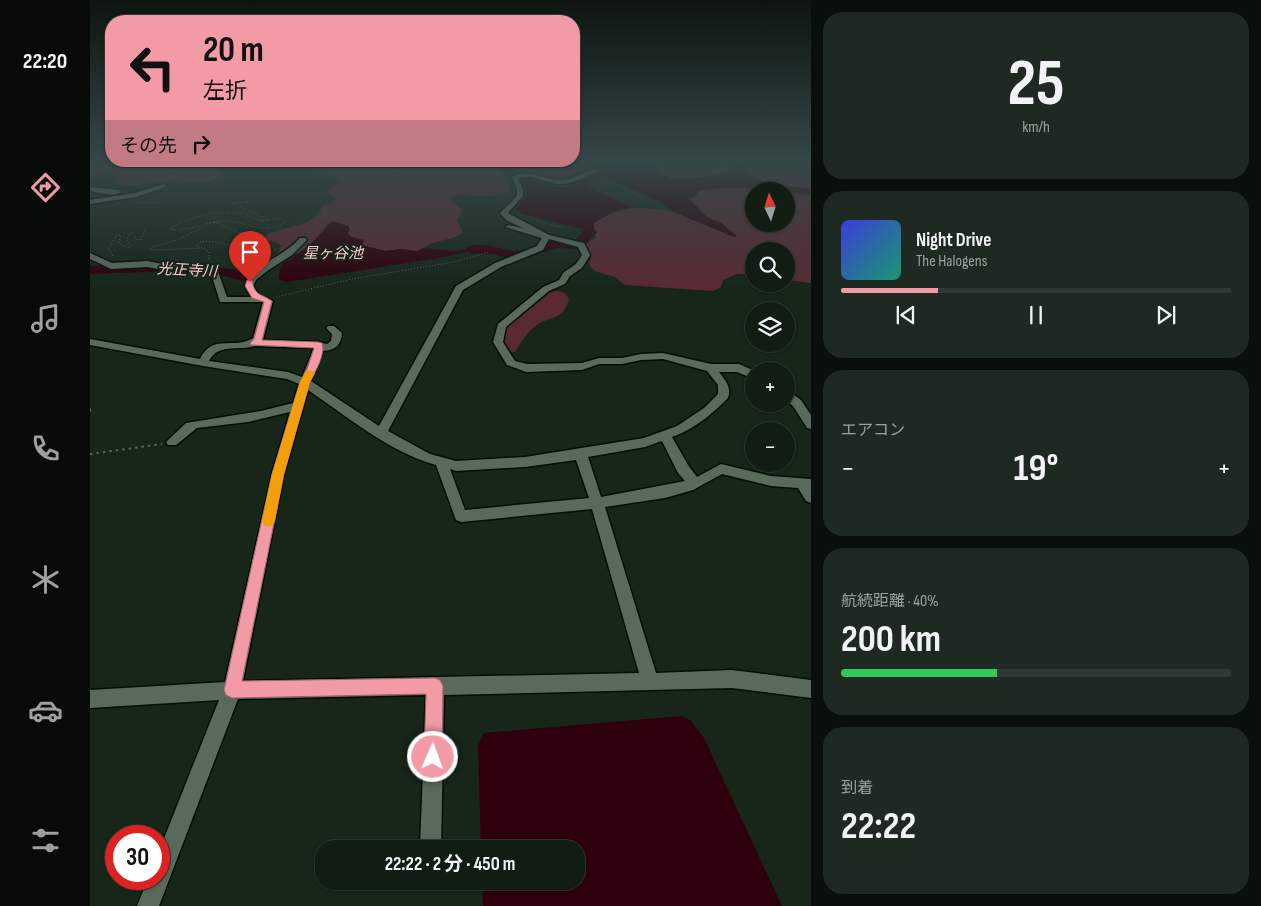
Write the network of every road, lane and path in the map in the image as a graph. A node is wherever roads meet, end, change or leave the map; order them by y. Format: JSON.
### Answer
{"nodes":[{"id":1,"x":232,"y":203,"type":"edge"},
{"id":2,"x":327,"y":203,"type":"edge"},
{"id":3,"x":514,"y":203,"type":"edge"},
{"id":4,"x":270,"y":220,"type":"junction"},
{"id":5,"x":214,"y":222,"type":"junction"},
{"id":6,"x":509,"y":228,"type":"dead end"},
{"id":7,"x":146,"y":229,"type":"dead end"},
{"id":8,"x":546,"y":236,"type":"junction"},
{"id":9,"x":303,"y":240,"type":"joint"},
{"id":10,"x":199,"y":247,"type":"junction"},
{"id":11,"x":275,"y":252,"type":"dead end"},
{"id":12,"x":489,"y":252,"type":"dead end"},
{"id":13,"x":90,"y":254,"type":"edge"},
{"id":14,"x":270,"y":255,"type":"dead end"},
{"id":15,"x":116,"y":258,"type":"dead end"},
{"id":16,"x":213,"y":268,"type":"junction"},
{"id":17,"x":264,"y":300,"type":"junction"},
{"id":18,"x":331,"y":328,"type":"dead end"},
{"id":19,"x":90,"y":342,"type":"edge"},
{"id":20,"x":254,"y":343,"type":"junction"},
{"id":21,"x":318,"y":348,"type":"junction"},
{"id":22,"x":203,"y":363,"type":"junction"},
{"id":23,"x":712,"y":368,"type":"junction"},
{"id":24,"x":745,"y":371,"type":"edge"},
{"id":25,"x":305,"y":382,"type":"junction"},
{"id":26,"x":795,"y":401,"type":"edge"},
{"id":27,"x":299,"y":405,"type":"junction"},
{"id":28,"x":90,"y":409,"type":"edge"},
{"id":29,"x":90,"y":414,"type":"edge"},
{"id":30,"x":811,"y":425,"type":"edge"},
{"id":31,"x":381,"y":433,"type":"junction"},
{"id":32,"x":666,"y":436,"type":"junction"},
{"id":33,"x":172,"y":442,"type":"joint"},
{"id":34,"x":90,"y":454,"type":"edge"},
{"id":35,"x":580,"y":454,"type":"junction"},
{"id":36,"x":441,"y":462,"type":"junction"},
{"id":37,"x":695,"y":484,"type":"junction"},
{"id":38,"x":807,"y":484,"type":"edge"},
{"id":39,"x":811,"y":497,"type":"edge"},
{"id":40,"x":597,"y":503,"type":"junction"},
{"id":41,"x":650,"y":682,"type":"junction"},
{"id":42,"x":435,"y":686,"type":"junction"},
{"id":43,"x":811,"y":689,"type":"edge"},
{"id":44,"x":232,"y":690,"type":"junction"},
{"id":45,"x":90,"y":699,"type":"edge"},
{"id":46,"x":431,"y":840,"type":"edge"},
{"id":47,"x":148,"y":906,"type":"edge"}],
"edges":[{"from":1,"to":4,"type":"path"},
{"from":2,"to":9,"type":"path"},
{"from":3,"to":8,"type":"street"},
{"from":4,"to":5,"type":"path"},
{"from":4,"to":5,"type":"path"},
{"from":5,"to":10,"type":"path"},
{"from":5,"to":11,"type":"path"},
{"from":6,"to":8,"type":"street"},
{"from":7,"to":15,"type":"path"},
{"from":8,"to":23,"type":"street"},
{"from":8,"to":31,"type":"street"},
{"from":9,"to":17,"type":"street"},
{"from":10,"to":14,"type":"path"},
{"from":10,"to":16,"type":"path"},
{"from":12,"to":17,"type":"path"},
{"from":13,"to":16,"type":"street"},
{"from":16,"to":17,"type":"street"},
{"from":17,"to":20,"type":"street"},
{"from":18,"to":21,"type":"street"},
{"from":19,"to":22,"type":"street"},
{"from":20,"to":21,"type":"street"},
{"from":20,"to":22,"type":"street"},
{"from":21,"to":25,"type":"street"},
{"from":22,"to":25,"type":"street"},
{"from":23,"to":24,"type":"street"},
{"from":23,"to":32,"type":"street"},
{"from":25,"to":27,"type":"street"},
{"from":25,"to":31,"type":"street"},
{"from":26,"to":30,"type":"street"},
{"from":27,"to":33,"type":"street"},
{"from":27,"to":44,"type":"street"},
{"from":28,"to":29,"type":"path"},
{"from":31,"to":36,"type":"street"},
{"from":32,"to":35,"type":"street"},
{"from":32,"to":37,"type":"street"},
{"from":33,"to":34,"type":"path"},
{"from":35,"to":36,"type":"street"},
{"from":35,"to":40,"type":"street"},
{"from":36,"to":40,"type":"street"},
{"from":37,"to":38,"type":"street"},
{"from":37,"to":40,"type":"street"},
{"from":38,"to":39,"type":"street"},
{"from":40,"to":41,"type":"street"},
{"from":41,"to":42,"type":"street"},
{"from":41,"to":43,"type":"street"},
{"from":42,"to":44,"type":"street"},
{"from":42,"to":46,"type":"street"},
{"from":44,"to":45,"type":"street"},
{"from":44,"to":47,"type":"street"}]}
